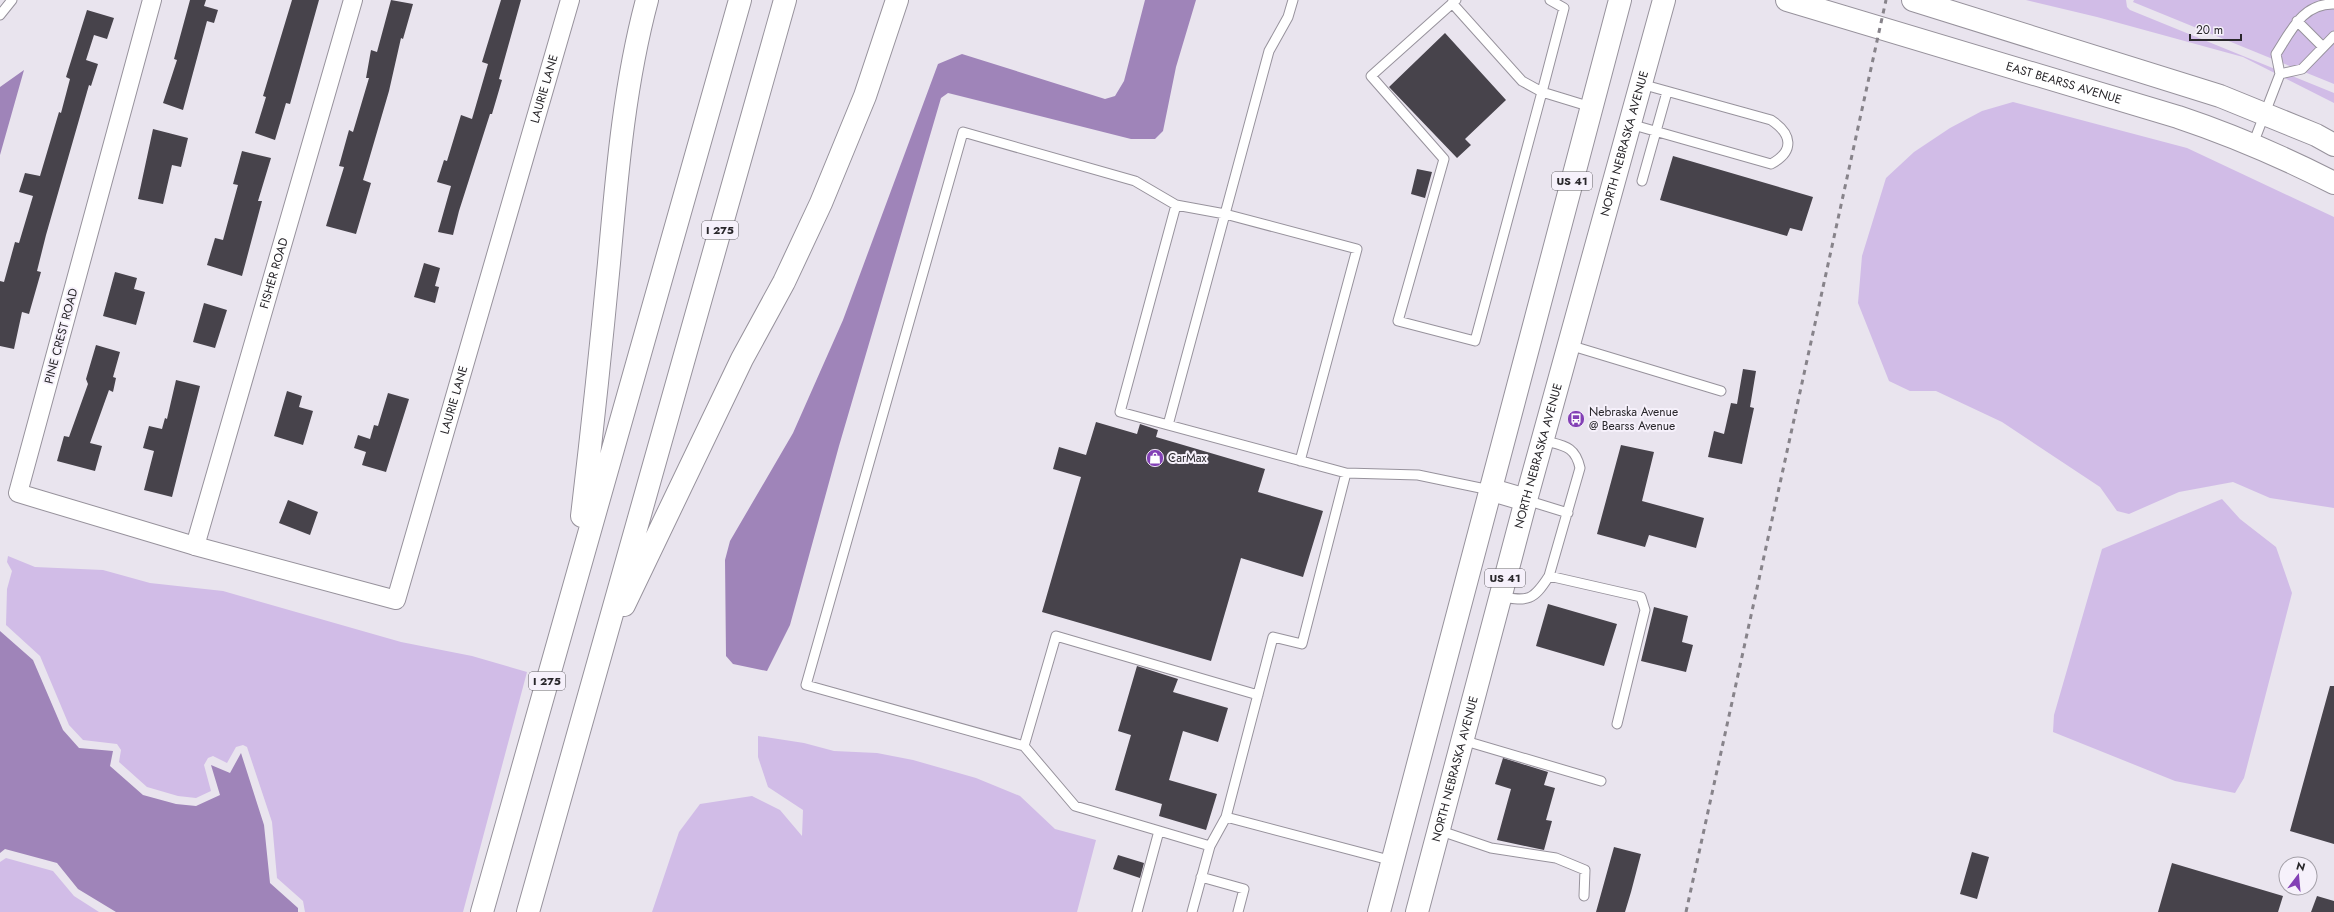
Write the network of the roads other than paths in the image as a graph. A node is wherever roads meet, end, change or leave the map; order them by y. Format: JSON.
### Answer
{"nodes":[{"id":1,"x":12,"y":0,"type":"edge"},
{"id":2,"x":152,"y":0,"type":"edge"},
{"id":3,"x":352,"y":0,"type":"edge"},
{"id":4,"x":570,"y":0,"type":"edge"},
{"id":5,"x":647,"y":0,"type":"edge"},
{"id":6,"x":740,"y":0,"type":"edge"},
{"id":7,"x":785,"y":0,"type":"edge"},
{"id":8,"x":897,"y":0,"type":"edge"},
{"id":9,"x":1293,"y":0,"type":"edge"},
{"id":10,"x":1550,"y":0,"type":"edge"},
{"id":11,"x":1620,"y":0,"type":"edge"},
{"id":12,"x":1664,"y":0,"type":"edge"},
{"id":13,"x":1786,"y":0,"type":"edge"},
{"id":14,"x":1912,"y":0,"type":"edge"},
{"id":15,"x":1454,"y":2,"type":"edge"},
{"id":16,"x":2334,"y":4,"type":"edge"},
{"id":17,"x":0,"y":15,"type":"edge"},
{"id":18,"x":2296,"y":21,"type":"junction"},
{"id":19,"x":2334,"y":36,"type":"edge"},
{"id":20,"x":2323,"y":47,"type":"junction"},
{"id":21,"x":2280,"y":74,"type":"junction"},
{"id":22,"x":1641,"y":84,"type":"junction"},
{"id":23,"x":1542,"y":92,"type":"junction"},
{"id":24,"x":1667,"y":92,"type":"junction"},
{"id":25,"x":1591,"y":106,"type":"junction"},
{"id":26,"x":2264,"y":114,"type":"junction"},
{"id":27,"x":1630,"y":124,"type":"junction"},
{"id":28,"x":1657,"y":131,"type":"junction"},
{"id":29,"x":2253,"y":144,"type":"junction"},
{"id":30,"x":2334,"y":145,"type":"edge"},
{"id":31,"x":1642,"y":181,"type":"dead end"},
{"id":32,"x":2334,"y":183,"type":"edge"},
{"id":33,"x":1176,"y":205,"type":"junction"},
{"id":34,"x":1225,"y":214,"type":"junction"},
{"id":35,"x":1569,"y":345,"type":"junction"},
{"id":36,"x":1721,"y":391,"type":"dead end"},
{"id":37,"x":1168,"y":425,"type":"junction"},
{"id":38,"x":1542,"y":440,"type":"junction"},
{"id":39,"x":1300,"y":461,"type":"junction"},
{"id":40,"x":1346,"y":473,"type":"junction"},
{"id":41,"x":1492,"y":490,"type":"junction"},
{"id":42,"x":1526,"y":500,"type":"junction"},
{"id":43,"x":1568,"y":513,"type":"junction"},
{"id":44,"x":195,"y":546,"type":"junction"},
{"id":45,"x":1549,"y":576,"type":"junction"},
{"id":46,"x":575,"y":581,"type":"junction"},
{"id":47,"x":1500,"y":597,"type":"junction"},
{"id":48,"x":599,"y":659,"type":"junction"},
{"id":49,"x":1258,"y":695,"type":"junction"},
{"id":50,"x":1617,"y":724,"type":"dead end"},
{"id":51,"x":1462,"y":740,"type":"junction"},
{"id":52,"x":1024,"y":746,"type":"junction"},
{"id":53,"x":1601,"y":780,"type":"dead end"},
{"id":54,"x":1226,"y":817,"type":"junction"},
{"id":55,"x":1438,"y":830,"type":"junction"},
{"id":56,"x":1159,"y":831,"type":"junction"},
{"id":57,"x":1210,"y":846,"type":"junction"},
{"id":58,"x":1393,"y":861,"type":"junction"},
{"id":59,"x":1201,"y":877,"type":"junction"},
{"id":60,"x":1584,"y":896,"type":"dead end"},
{"id":61,"x":482,"y":912,"type":"edge"},
{"id":62,"x":528,"y":912,"type":"edge"},
{"id":63,"x":1137,"y":912,"type":"edge"},
{"id":64,"x":1192,"y":912,"type":"edge"},
{"id":65,"x":1238,"y":912,"type":"edge"},
{"id":66,"x":1379,"y":912,"type":"edge"},
{"id":67,"x":1417,"y":912,"type":"edge"}],
"edges":[{"from":1,"to":17,"type":"lane"},
{"from":2,"to":44,"type":"street","name":"PINE CREST ROAD"},
{"from":3,"to":44,"type":"street","name":"FISHER ROAD"},
{"from":4,"to":44,"type":"street","name":"LAURIE LANE"},
{"from":5,"to":46,"type":"main road"},
{"from":6,"to":46,"type":"main road","number":"I 275"},
{"from":7,"to":48,"type":"main road","number":"I 275"},
{"from":8,"to":48,"type":"main road"},
{"from":9,"to":34,"type":"lane"},
{"from":10,"to":23,"type":"lane"},
{"from":11,"to":25,"type":"main road","number":"US 41"},
{"from":12,"to":22,"type":"main road","name":"NORTH NEBRASKA AVENUE","number":"US 41"},
{"from":13,"to":29,"type":"main road","name":"EAST BEARSS AVENUE"},
{"from":14,"to":26,"type":"main road"},
{"from":15,"to":23,"type":"lane"},
{"from":15,"to":23,"type":"lane"},
{"from":16,"to":18,"type":"lane"},
{"from":18,"to":20,"type":"lane"},
{"from":18,"to":21,"type":"lane"},
{"from":19,"to":20,"type":"lane"},
{"from":20,"to":21,"type":"lane"},
{"from":21,"to":26,"type":"lane"},
{"from":22,"to":24,"type":"lane"},
{"from":22,"to":27,"type":"main road","name":"NORTH NEBRASKA AVENUE","number":"US 41"},
{"from":23,"to":25,"type":"lane"},
{"from":24,"to":28,"type":"lane"},
{"from":24,"to":28,"type":"lane"},
{"from":25,"to":41,"type":"main road","number":"US 41"},
{"from":26,"to":29,"type":"lane"},
{"from":26,"to":30,"type":"main road"},
{"from":27,"to":28,"type":"lane"},
{"from":27,"to":35,"type":"main road","name":"NORTH NEBRASKA AVENUE","number":"US 41"},
{"from":28,"to":31,"type":"lane"},
{"from":29,"to":32,"type":"main road","name":"EAST BEARSS AVENUE"},
{"from":33,"to":34,"type":"lane"},
{"from":33,"to":37,"type":"lane"},
{"from":33,"to":52,"type":"lane"},
{"from":34,"to":37,"type":"lane"},
{"from":34,"to":39,"type":"lane"},
{"from":35,"to":36,"type":"lane"},
{"from":35,"to":38,"type":"main road","name":"NORTH NEBRASKA AVENUE","number":"US 41"},
{"from":37,"to":39,"type":"lane"},
{"from":38,"to":42,"type":"main road","name":"NORTH NEBRASKA AVENUE","number":"US 41"},
{"from":38,"to":43,"type":"lane"},
{"from":39,"to":40,"type":"lane"},
{"from":40,"to":41,"type":"lane"},
{"from":40,"to":49,"type":"lane"},
{"from":41,"to":42,"type":"main road"},
{"from":41,"to":58,"type":"main road","number":"US 41"},
{"from":42,"to":43,"type":"lane"},
{"from":42,"to":47,"type":"main road","name":"NORTH NEBRASKA AVENUE","number":"US 41"},
{"from":43,"to":45,"type":"lane"},
{"from":45,"to":47,"type":"lane"},
{"from":45,"to":50,"type":"lane"},
{"from":46,"to":61,"type":"main road","number":"I 275"},
{"from":47,"to":51,"type":"main road","name":"NORTH NEBRASKA AVENUE","number":"US 41"},
{"from":48,"to":62,"type":"main road","number":"I 275"},
{"from":49,"to":52,"type":"lane"},
{"from":49,"to":54,"type":"lane"},
{"from":51,"to":53,"type":"lane"},
{"from":51,"to":55,"type":"main road","name":"NORTH NEBRASKA AVENUE","number":"US 41"},
{"from":52,"to":56,"type":"lane"},
{"from":54,"to":57,"type":"lane"},
{"from":54,"to":58,"type":"lane"},
{"from":55,"to":60,"type":"lane"},
{"from":55,"to":67,"type":"main road","name":"NORTH NEBRASKA AVENUE","number":"US 41"},
{"from":56,"to":57,"type":"lane"},
{"from":56,"to":63,"type":"lane"},
{"from":57,"to":59,"type":"lane"},
{"from":58,"to":66,"type":"main road","number":"US 41"},
{"from":59,"to":64,"type":"lane"},
{"from":59,"to":65,"type":"lane"}]}
